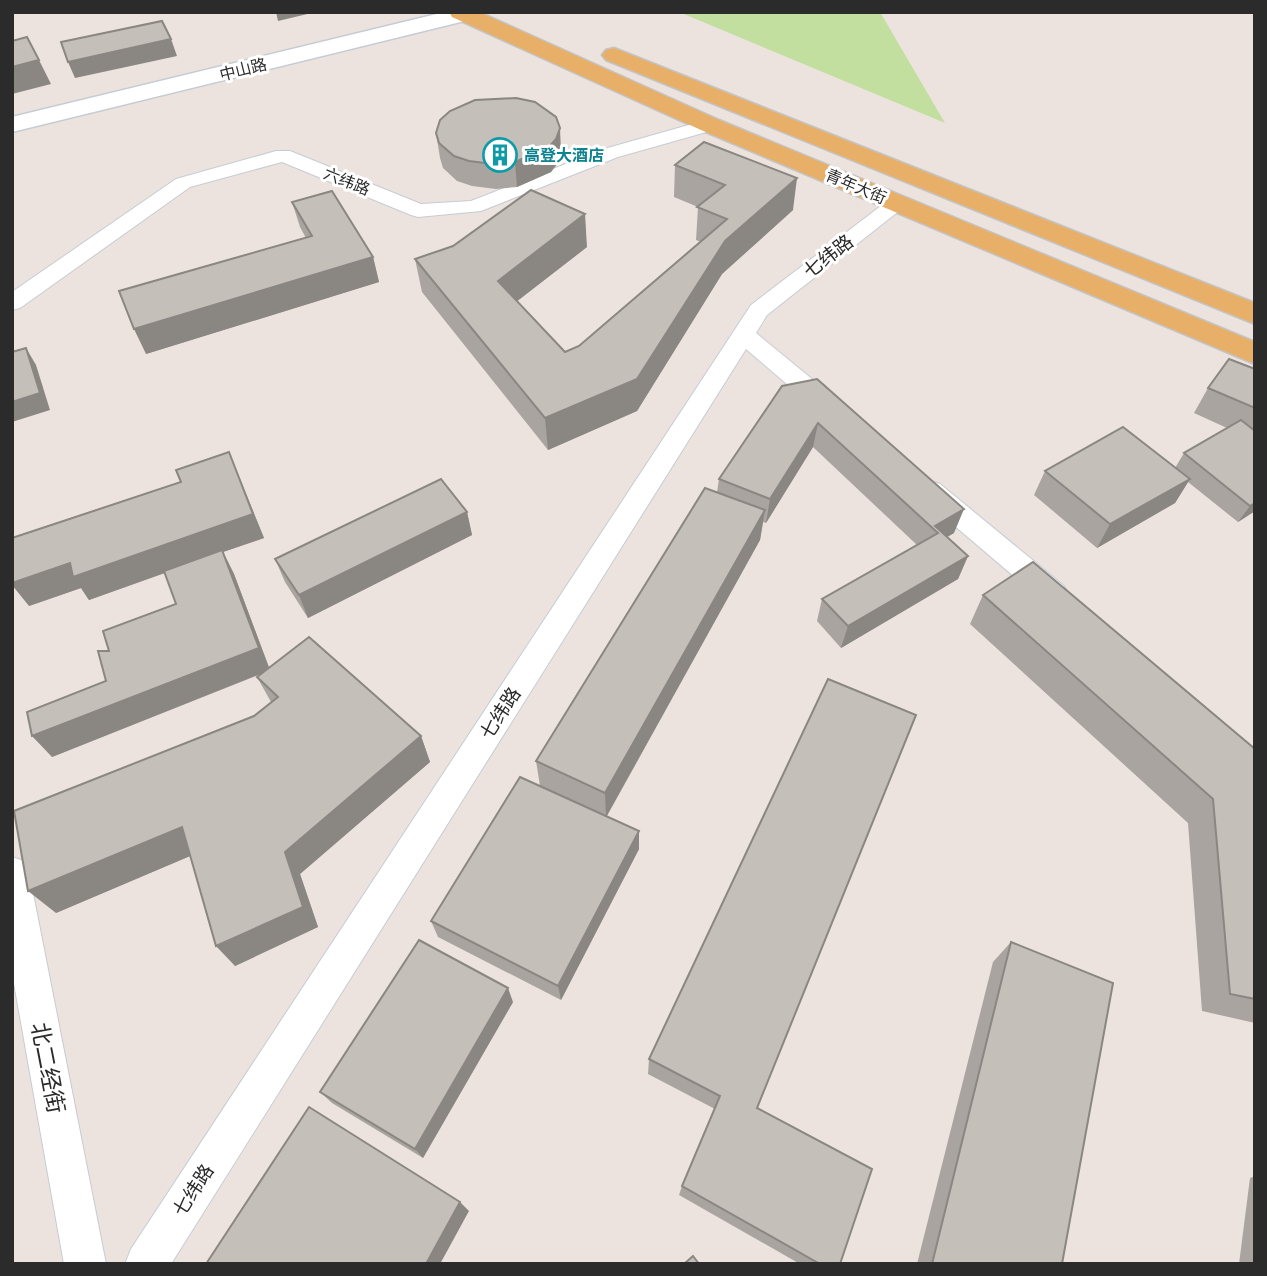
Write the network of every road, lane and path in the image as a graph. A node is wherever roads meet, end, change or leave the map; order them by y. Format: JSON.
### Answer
{"nodes":[{"id":1,"x":511,"y":12,"type":"edge"},
{"id":2,"x":465,"y":13,"type":"edge"},
{"id":3,"x":12,"y":125,"type":"edge"},
{"id":4,"x":710,"y":125,"type":"junction"},
{"id":5,"x":897,"y":203,"type":"junction"},
{"id":6,"x":12,"y":303,"type":"edge"},
{"id":7,"x":1255,"y":314,"type":"edge"},
{"id":8,"x":743,"y":334,"type":"junction"},
{"id":9,"x":1255,"y":354,"type":"edge"},
{"id":10,"x":850,"y":423,"type":"edge"},
{"id":11,"x":914,"y":477,"type":"edge"},
{"id":12,"x":1074,"y":611,"type":"edge"},
{"id":13,"x":12,"y":873,"type":"edge"},
{"id":14,"x":85,"y":1264,"type":"edge"},
{"id":15,"x":146,"y":1264,"type":"edge"}],
"edges":[{"from":1,"to":7,"type":"main road","name":"青年大街"},
{"from":2,"to":3,"type":"street","name":"中山路"},
{"from":2,"to":4,"type":"main road","name":"青年大街"},
{"from":4,"to":5,"type":"main road","name":"青年大街"},
{"from":4,"to":6,"type":"street","name":"六纬路"},
{"from":5,"to":8,"type":"street","name":"七纬路"},
{"from":5,"to":9,"type":"main road","name":"青年大街"},
{"from":8,"to":10,"type":"street"},
{"from":8,"to":15,"type":"street","name":"七纬路"},
{"from":11,"to":12,"type":"street"},
{"from":13,"to":14,"type":"street","name":"北二经街"}]}
